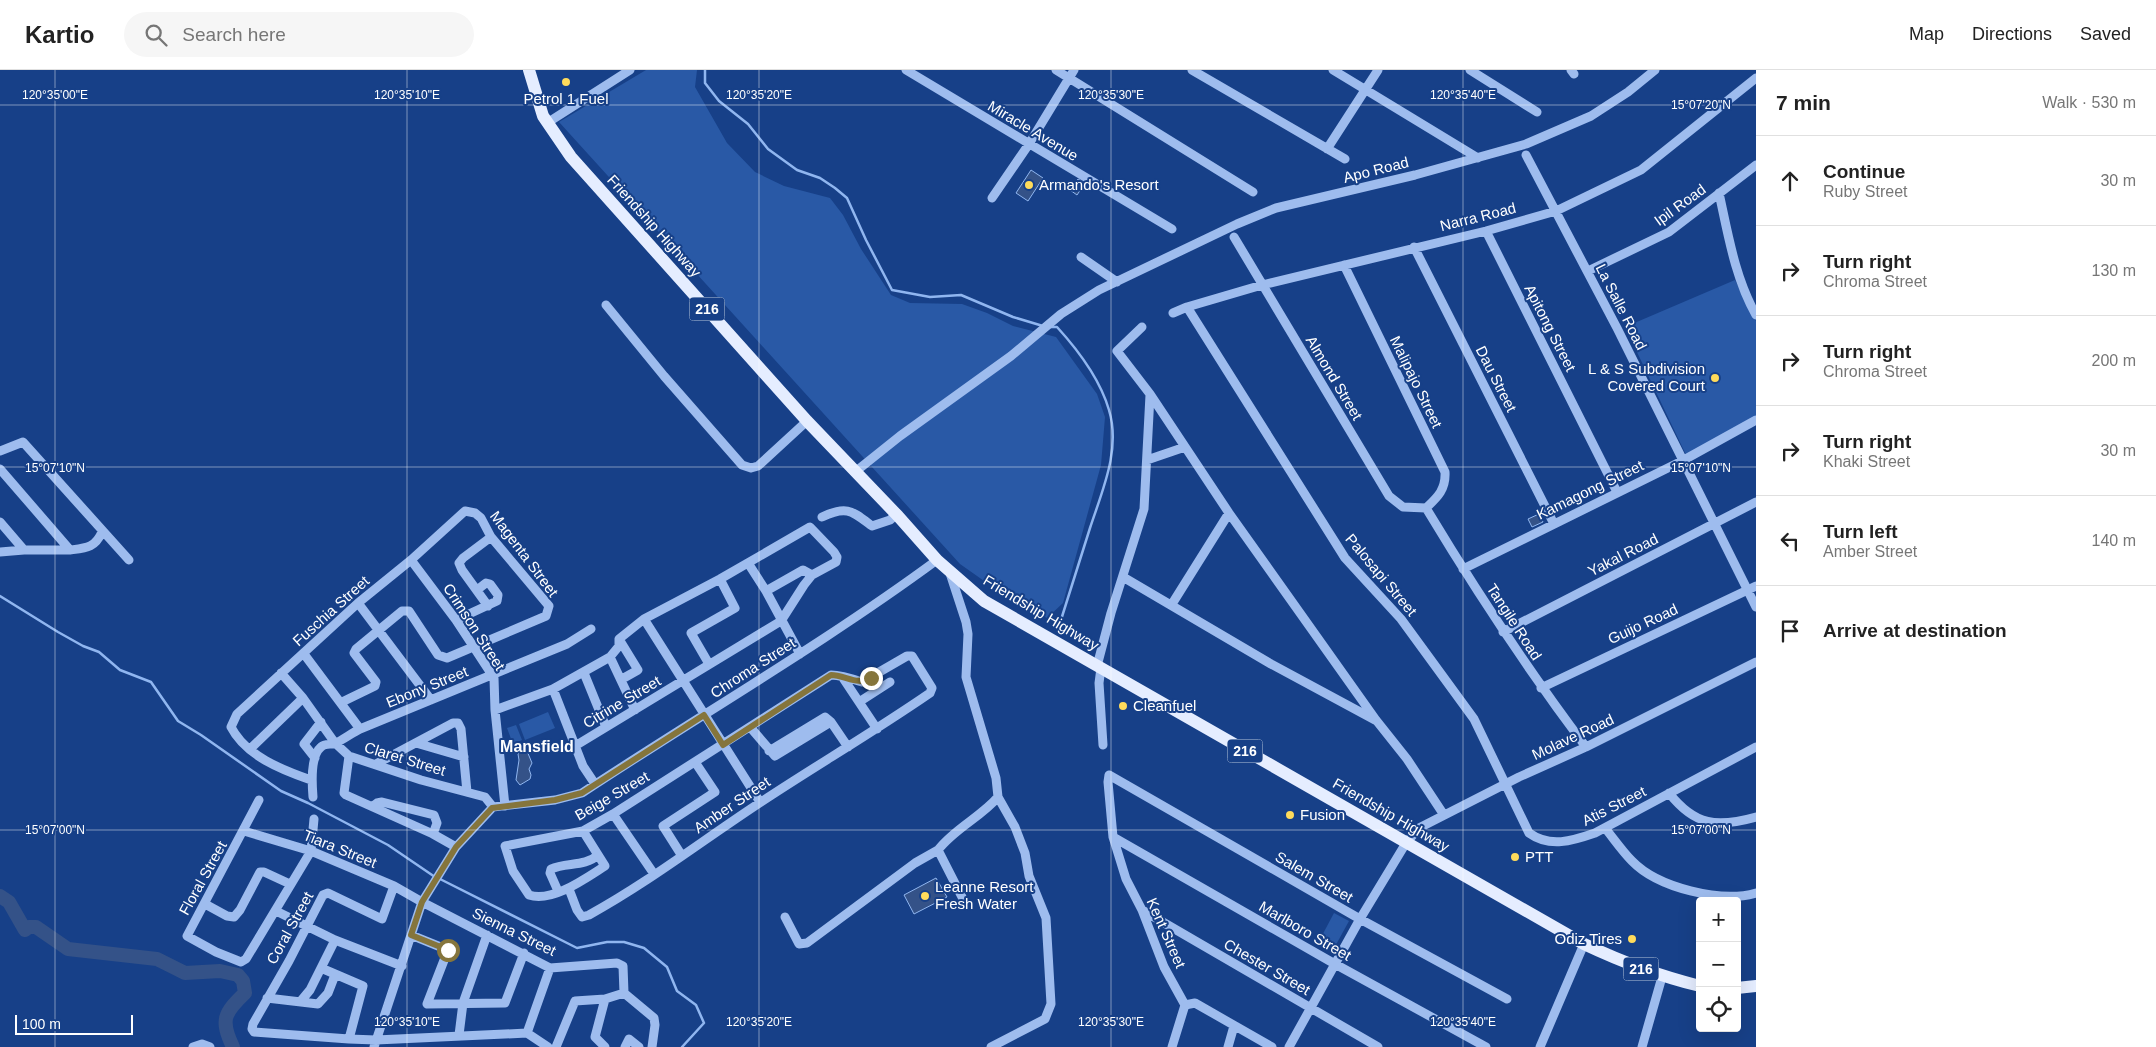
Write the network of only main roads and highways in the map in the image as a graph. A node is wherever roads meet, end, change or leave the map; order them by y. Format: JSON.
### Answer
{"nodes":[{"id":1,"x":530,"y":70,"type":"edge"},
{"id":2,"x":1696,"y":985,"type":"edge"},
{"id":3,"x":1756,"y":986,"type":"edge"},
{"id":4,"x":1741,"y":988,"type":"edge"}],
"edges":[{"from":1,"to":2,"type":"main road","name":"Friendship Highway","number":"216"},
{"from":3,"to":4,"type":"main road"}]}
